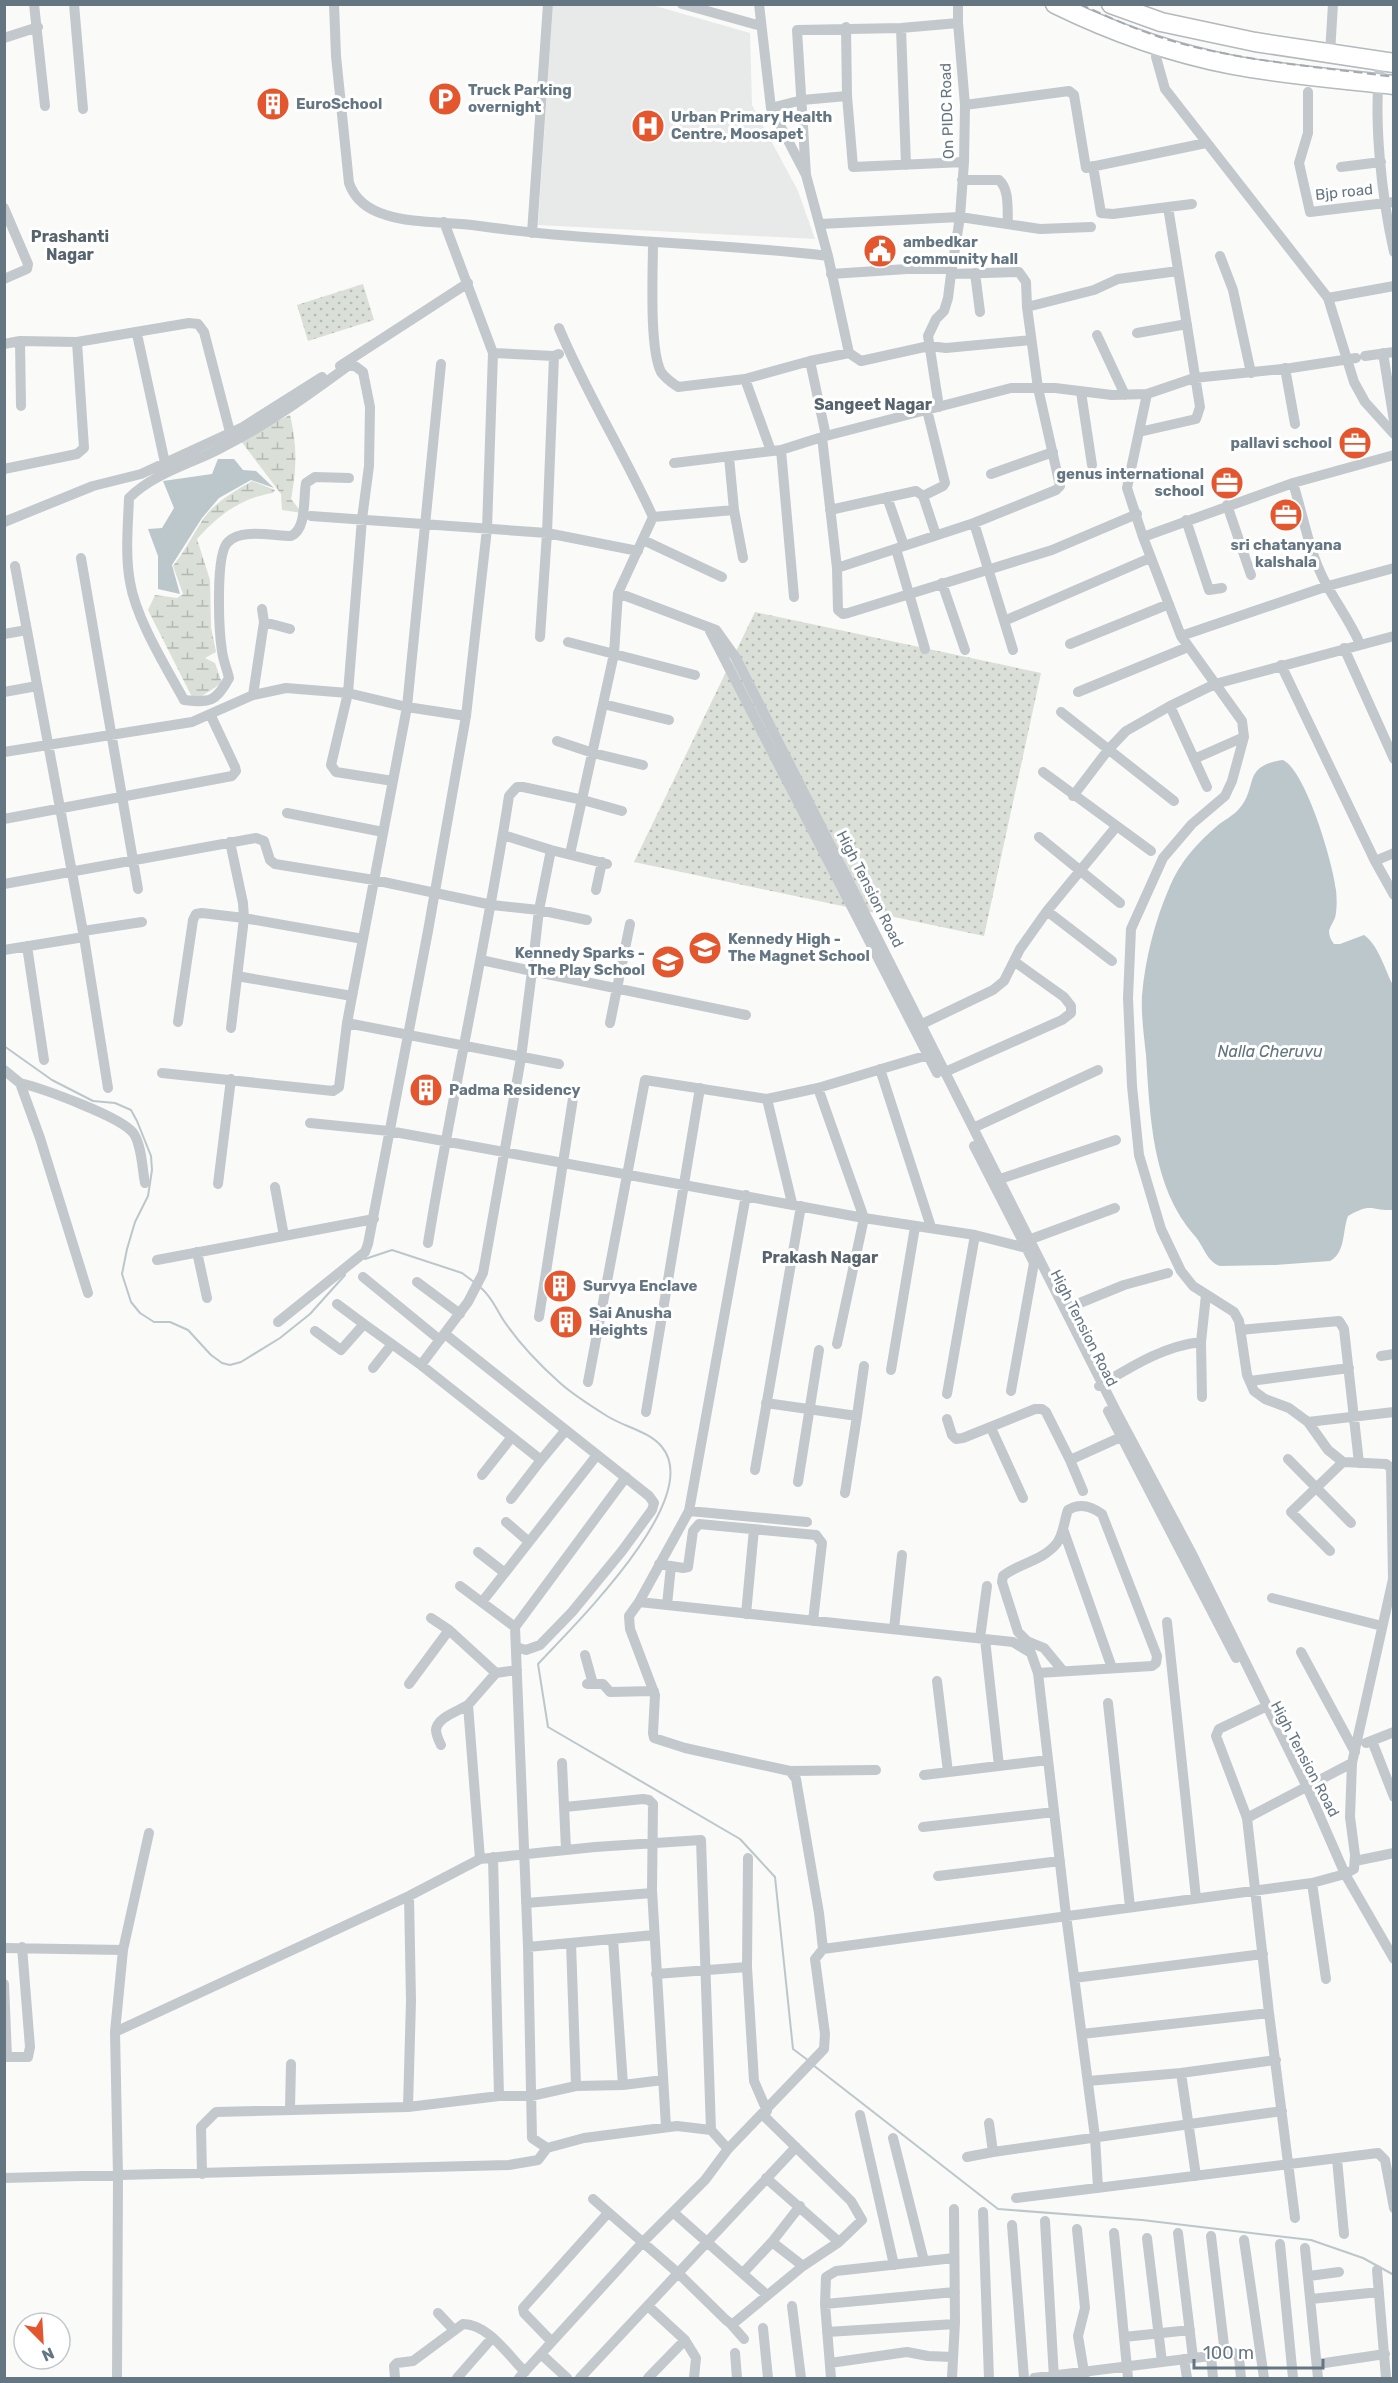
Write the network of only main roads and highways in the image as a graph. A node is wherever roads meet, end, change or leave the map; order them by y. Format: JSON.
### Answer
{"nodes":[{"id":1,"x":1055,"y":4,"type":"edge"},
{"id":2,"x":1111,"y":4,"type":"edge"},
{"id":3,"x":1387,"y":62,"type":"edge"},
{"id":4,"x":1385,"y":84,"type":"edge"}],
"edges":[{"from":1,"to":4,"type":"highway"},
{"from":2,"to":3,"type":"highway"}]}
